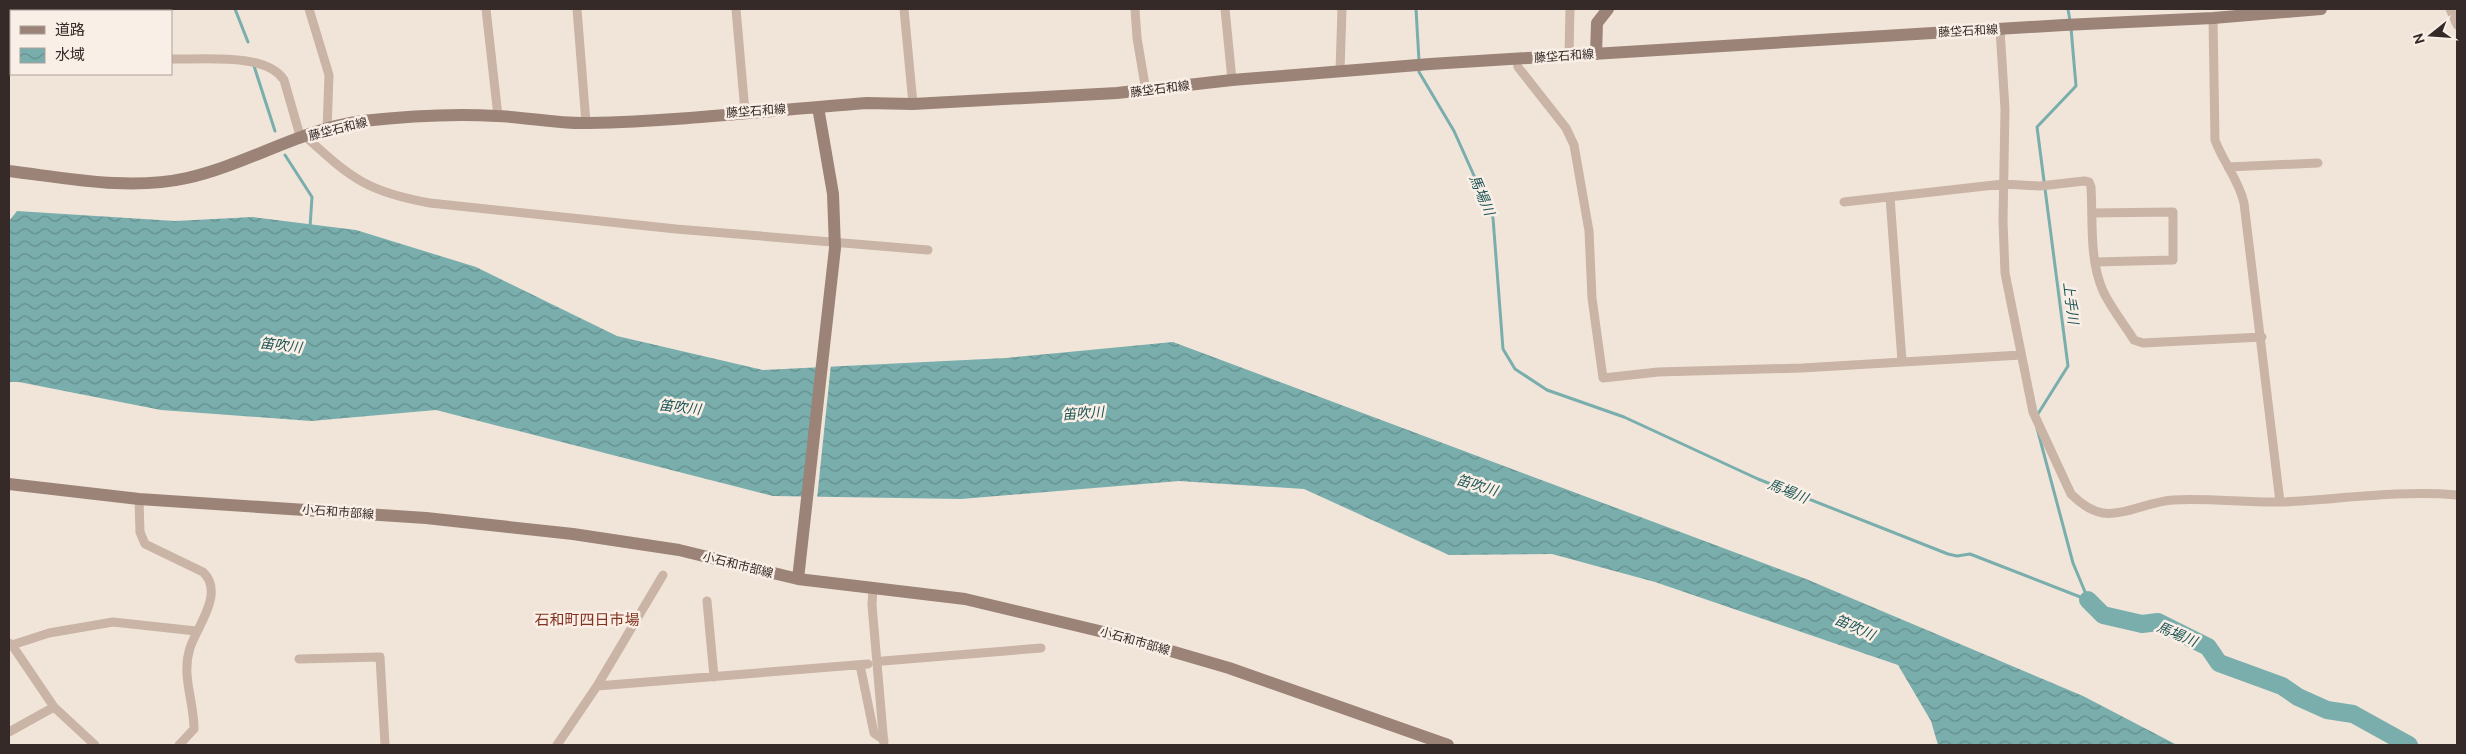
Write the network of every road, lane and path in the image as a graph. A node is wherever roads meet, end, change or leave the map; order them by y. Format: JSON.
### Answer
{"nodes":[{"id":1,"x":309,"y":9,"type":"edge"},
{"id":2,"x":486,"y":9,"type":"edge"},
{"id":3,"x":577,"y":9,"type":"edge"},
{"id":4,"x":736,"y":9,"type":"edge"},
{"id":5,"x":904,"y":9,"type":"edge"},
{"id":6,"x":1136,"y":9,"type":"edge"},
{"id":7,"x":1225,"y":9,"type":"edge"},
{"id":8,"x":1342,"y":9,"type":"edge"},
{"id":9,"x":1570,"y":9,"type":"edge"},
{"id":10,"x":1608,"y":9,"type":"edge"},
{"id":11,"x":2321,"y":9,"type":"edge"},
{"id":12,"x":2450,"y":9,"type":"edge"},
{"id":13,"x":2213,"y":18,"type":"junction"},
{"id":14,"x":2457,"y":25,"type":"edge"},
{"id":15,"x":2000,"y":29,"type":"junction"},
{"id":16,"x":1596,"y":54,"type":"junction"},
{"id":17,"x":1569,"y":55,"type":"junction"},
{"id":18,"x":172,"y":59,"type":"edge"},
{"id":19,"x":1517,"y":59,"type":"junction"},
{"id":20,"x":1340,"y":71,"type":"junction"},
{"id":21,"x":1232,"y":80,"type":"junction"},
{"id":22,"x":1146,"y":91,"type":"junction"},
{"id":23,"x":913,"y":104,"type":"junction"},
{"id":24,"x":818,"y":106,"type":"junction"},
{"id":25,"x":745,"y":112,"type":"junction"},
{"id":26,"x":498,"y":116,"type":"junction"},
{"id":27,"x":586,"y":123,"type":"junction"},
{"id":28,"x":327,"y":130,"type":"junction"},
{"id":29,"x":303,"y":138,"type":"junction"},
{"id":30,"x":2318,"y":163,"type":"dead end"},
{"id":31,"x":2228,"y":166,"type":"junction"},
{"id":32,"x":9,"y":171,"type":"edge"},
{"id":33,"x":2003,"y":184,"type":"junction"},
{"id":34,"x":1890,"y":197,"type":"junction"},
{"id":35,"x":1844,"y":202,"type":"dead end"},
{"id":36,"x":2092,"y":213,"type":"junction"},
{"id":37,"x":835,"y":245,"type":"junction"},
{"id":38,"x":928,"y":250,"type":"dead end"},
{"id":39,"x":2095,"y":262,"type":"junction"},
{"id":40,"x":2262,"y":337,"type":"junction"},
{"id":41,"x":2021,"y":355,"type":"junction"},
{"id":42,"x":1902,"y":361,"type":"junction"},
{"id":43,"x":9,"y":484,"type":"edge"},
{"id":44,"x":2457,"y":495,"type":"edge"},
{"id":45,"x":139,"y":499,"type":"junction"},
{"id":46,"x":2280,"y":502,"type":"junction"},
{"id":47,"x":663,"y":575,"type":"dead end"},
{"id":48,"x":798,"y":579,"type":"junction"},
{"id":49,"x":873,"y":588,"type":"junction"},
{"id":50,"x":707,"y":601,"type":"dead end"},
{"id":51,"x":196,"y":631,"type":"junction"},
{"id":52,"x":10,"y":644,"type":"edge"},
{"id":53,"x":1041,"y":648,"type":"dead end"},
{"id":54,"x":299,"y":659,"type":"dead end"},
{"id":55,"x":883,"y":662,"type":"dead end"},
{"id":56,"x":714,"y":677,"type":"junction"},
{"id":57,"x":597,"y":686,"type":"junction"},
{"id":58,"x":54,"y":707,"type":"junction"},
{"id":59,"x":9,"y":732,"type":"edge"},
{"id":60,"x":884,"y":743,"type":"edge"},
{"id":61,"x":95,"y":745,"type":"edge"},
{"id":62,"x":180,"y":745,"type":"edge"},
{"id":63,"x":385,"y":745,"type":"edge"},
{"id":64,"x":557,"y":745,"type":"edge"},
{"id":65,"x":1448,"y":745,"type":"edge"}],
"edges":[{"from":1,"to":28,"type":"street"},
{"from":2,"to":26,"type":"street"},
{"from":3,"to":27,"type":"street"},
{"from":4,"to":25,"type":"street"},
{"from":5,"to":23,"type":"street"},
{"from":6,"to":22,"type":"street"},
{"from":7,"to":21,"type":"street"},
{"from":8,"to":20,"type":"street"},
{"from":9,"to":17,"type":"street"},
{"from":10,"to":16,"type":"main road"},
{"from":11,"to":13,"type":"main road","name":"藤垈石和線"},
{"from":12,"to":14,"type":"street"},
{"from":13,"to":15,"type":"main road","name":"藤垈石和線"},
{"from":13,"to":31,"type":"street"},
{"from":15,"to":16,"type":"main road","name":"藤垈石和線"},
{"from":15,"to":33,"type":"street"},
{"from":16,"to":17,"type":"main road","name":"藤垈石和線"},
{"from":17,"to":19,"type":"main road","name":"藤垈石和線"},
{"from":18,"to":29,"type":"street"},
{"from":19,"to":20,"type":"main road","name":"藤垈石和線"},
{"from":19,"to":42,"type":"street"},
{"from":20,"to":21,"type":"main road","name":"藤垈石和線"},
{"from":21,"to":22,"type":"main road","name":"藤垈石和線"},
{"from":22,"to":23,"type":"main road","name":"藤垈石和線"},
{"from":23,"to":24,"type":"main road","name":"藤垈石和線"},
{"from":24,"to":25,"type":"main road","name":"藤垈石和線"},
{"from":24,"to":37,"type":"main road"},
{"from":25,"to":27,"type":"main road","name":"藤垈石和線"},
{"from":26,"to":27,"type":"main road","name":"藤垈石和線"},
{"from":26,"to":28,"type":"main road","name":"藤垈石和線"},
{"from":28,"to":29,"type":"main road","name":"藤垈石和線"},
{"from":29,"to":32,"type":"main road","name":"藤垈石和線"},
{"from":29,"to":37,"type":"street"},
{"from":30,"to":31,"type":"street"},
{"from":31,"to":40,"type":"street"},
{"from":33,"to":34,"type":"street"},
{"from":33,"to":36,"type":"street"},
{"from":33,"to":41,"type":"street"},
{"from":34,"to":35,"type":"street"},
{"from":34,"to":42,"type":"street"},
{"from":36,"to":39,"type":"street"},
{"from":36,"to":39,"type":"street"},
{"from":37,"to":38,"type":"street"},
{"from":37,"to":48,"type":"main road"},
{"from":39,"to":40,"type":"street"},
{"from":40,"to":46,"type":"street"},
{"from":41,"to":42,"type":"street"},
{"from":41,"to":46,"type":"street"},
{"from":43,"to":45,"type":"main road","name":"小石和市部線"},
{"from":44,"to":46,"type":"street"},
{"from":45,"to":48,"type":"main road","name":"小石和市部線"},
{"from":45,"to":51,"type":"street"},
{"from":47,"to":57,"type":"street"},
{"from":48,"to":49,"type":"main road","name":"小石和市部線"},
{"from":49,"to":60,"type":"street"},
{"from":49,"to":65,"type":"main road","name":"小石和市部線"},
{"from":50,"to":56,"type":"street"},
{"from":51,"to":52,"type":"street"},
{"from":51,"to":62,"type":"street"},
{"from":52,"to":58,"type":"street"},
{"from":53,"to":55,"type":"street"},
{"from":54,"to":63,"type":"street"},
{"from":56,"to":57,"type":"street"},
{"from":56,"to":60,"type":"street"},
{"from":57,"to":64,"type":"street"},
{"from":58,"to":59,"type":"street"},
{"from":58,"to":61,"type":"street"}]}
